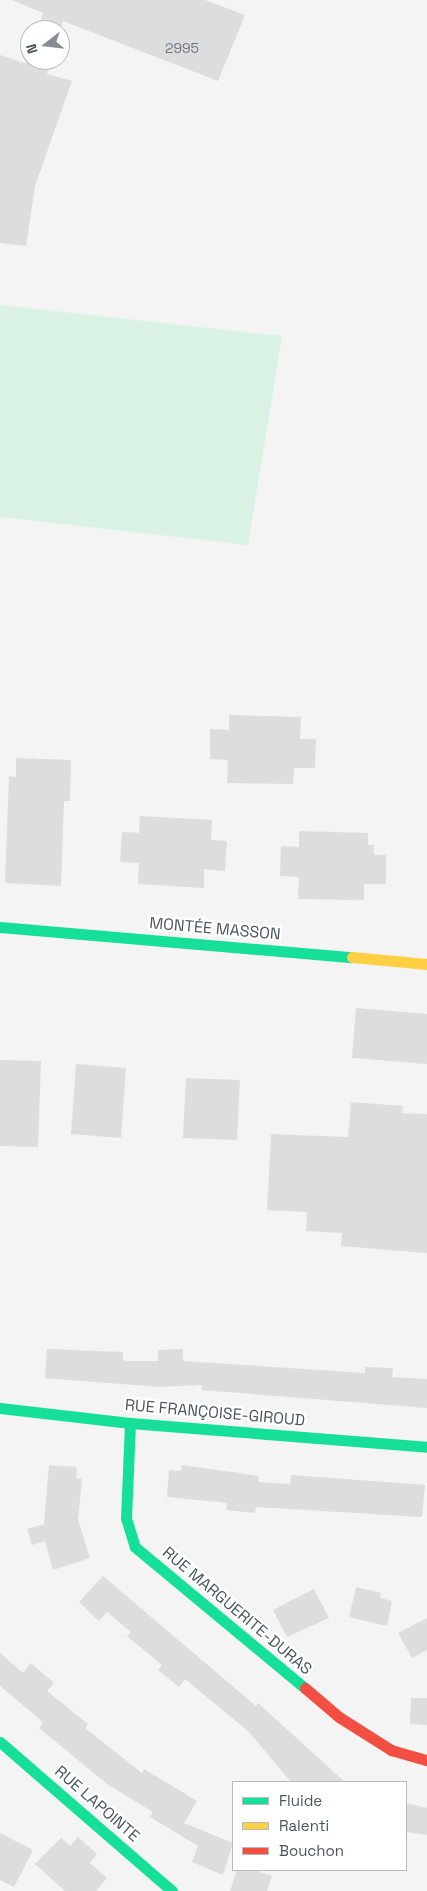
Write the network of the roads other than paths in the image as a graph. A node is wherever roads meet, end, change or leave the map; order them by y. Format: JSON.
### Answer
{"nodes":[{"id":1,"x":0,"y":927,"type":"edge"},
{"id":2,"x":427,"y":964,"type":"edge"},
{"id":3,"x":0,"y":1408,"type":"edge"},
{"id":4,"x":130,"y":1423,"type":"junction"},
{"id":5,"x":427,"y":1447,"type":"edge"},
{"id":6,"x":0,"y":1742,"type":"edge"},
{"id":7,"x":427,"y":1760,"type":"edge"},
{"id":8,"x":172,"y":1891,"type":"edge"}],
"edges":[{"from":1,"to":2,"type":"street","name":"MONTÉE MASSON"},
{"from":3,"to":4,"type":"street","name":"RUE FRANÇOISE-GIROUD"},
{"from":4,"to":5,"type":"street","name":"RUE FRANÇOISE-GIROUD"},
{"from":4,"to":7,"type":"street","name":"RUE MARGUERITE-DURAS"},
{"from":6,"to":8,"type":"street","name":"RUE LAPOINTE"}]}
